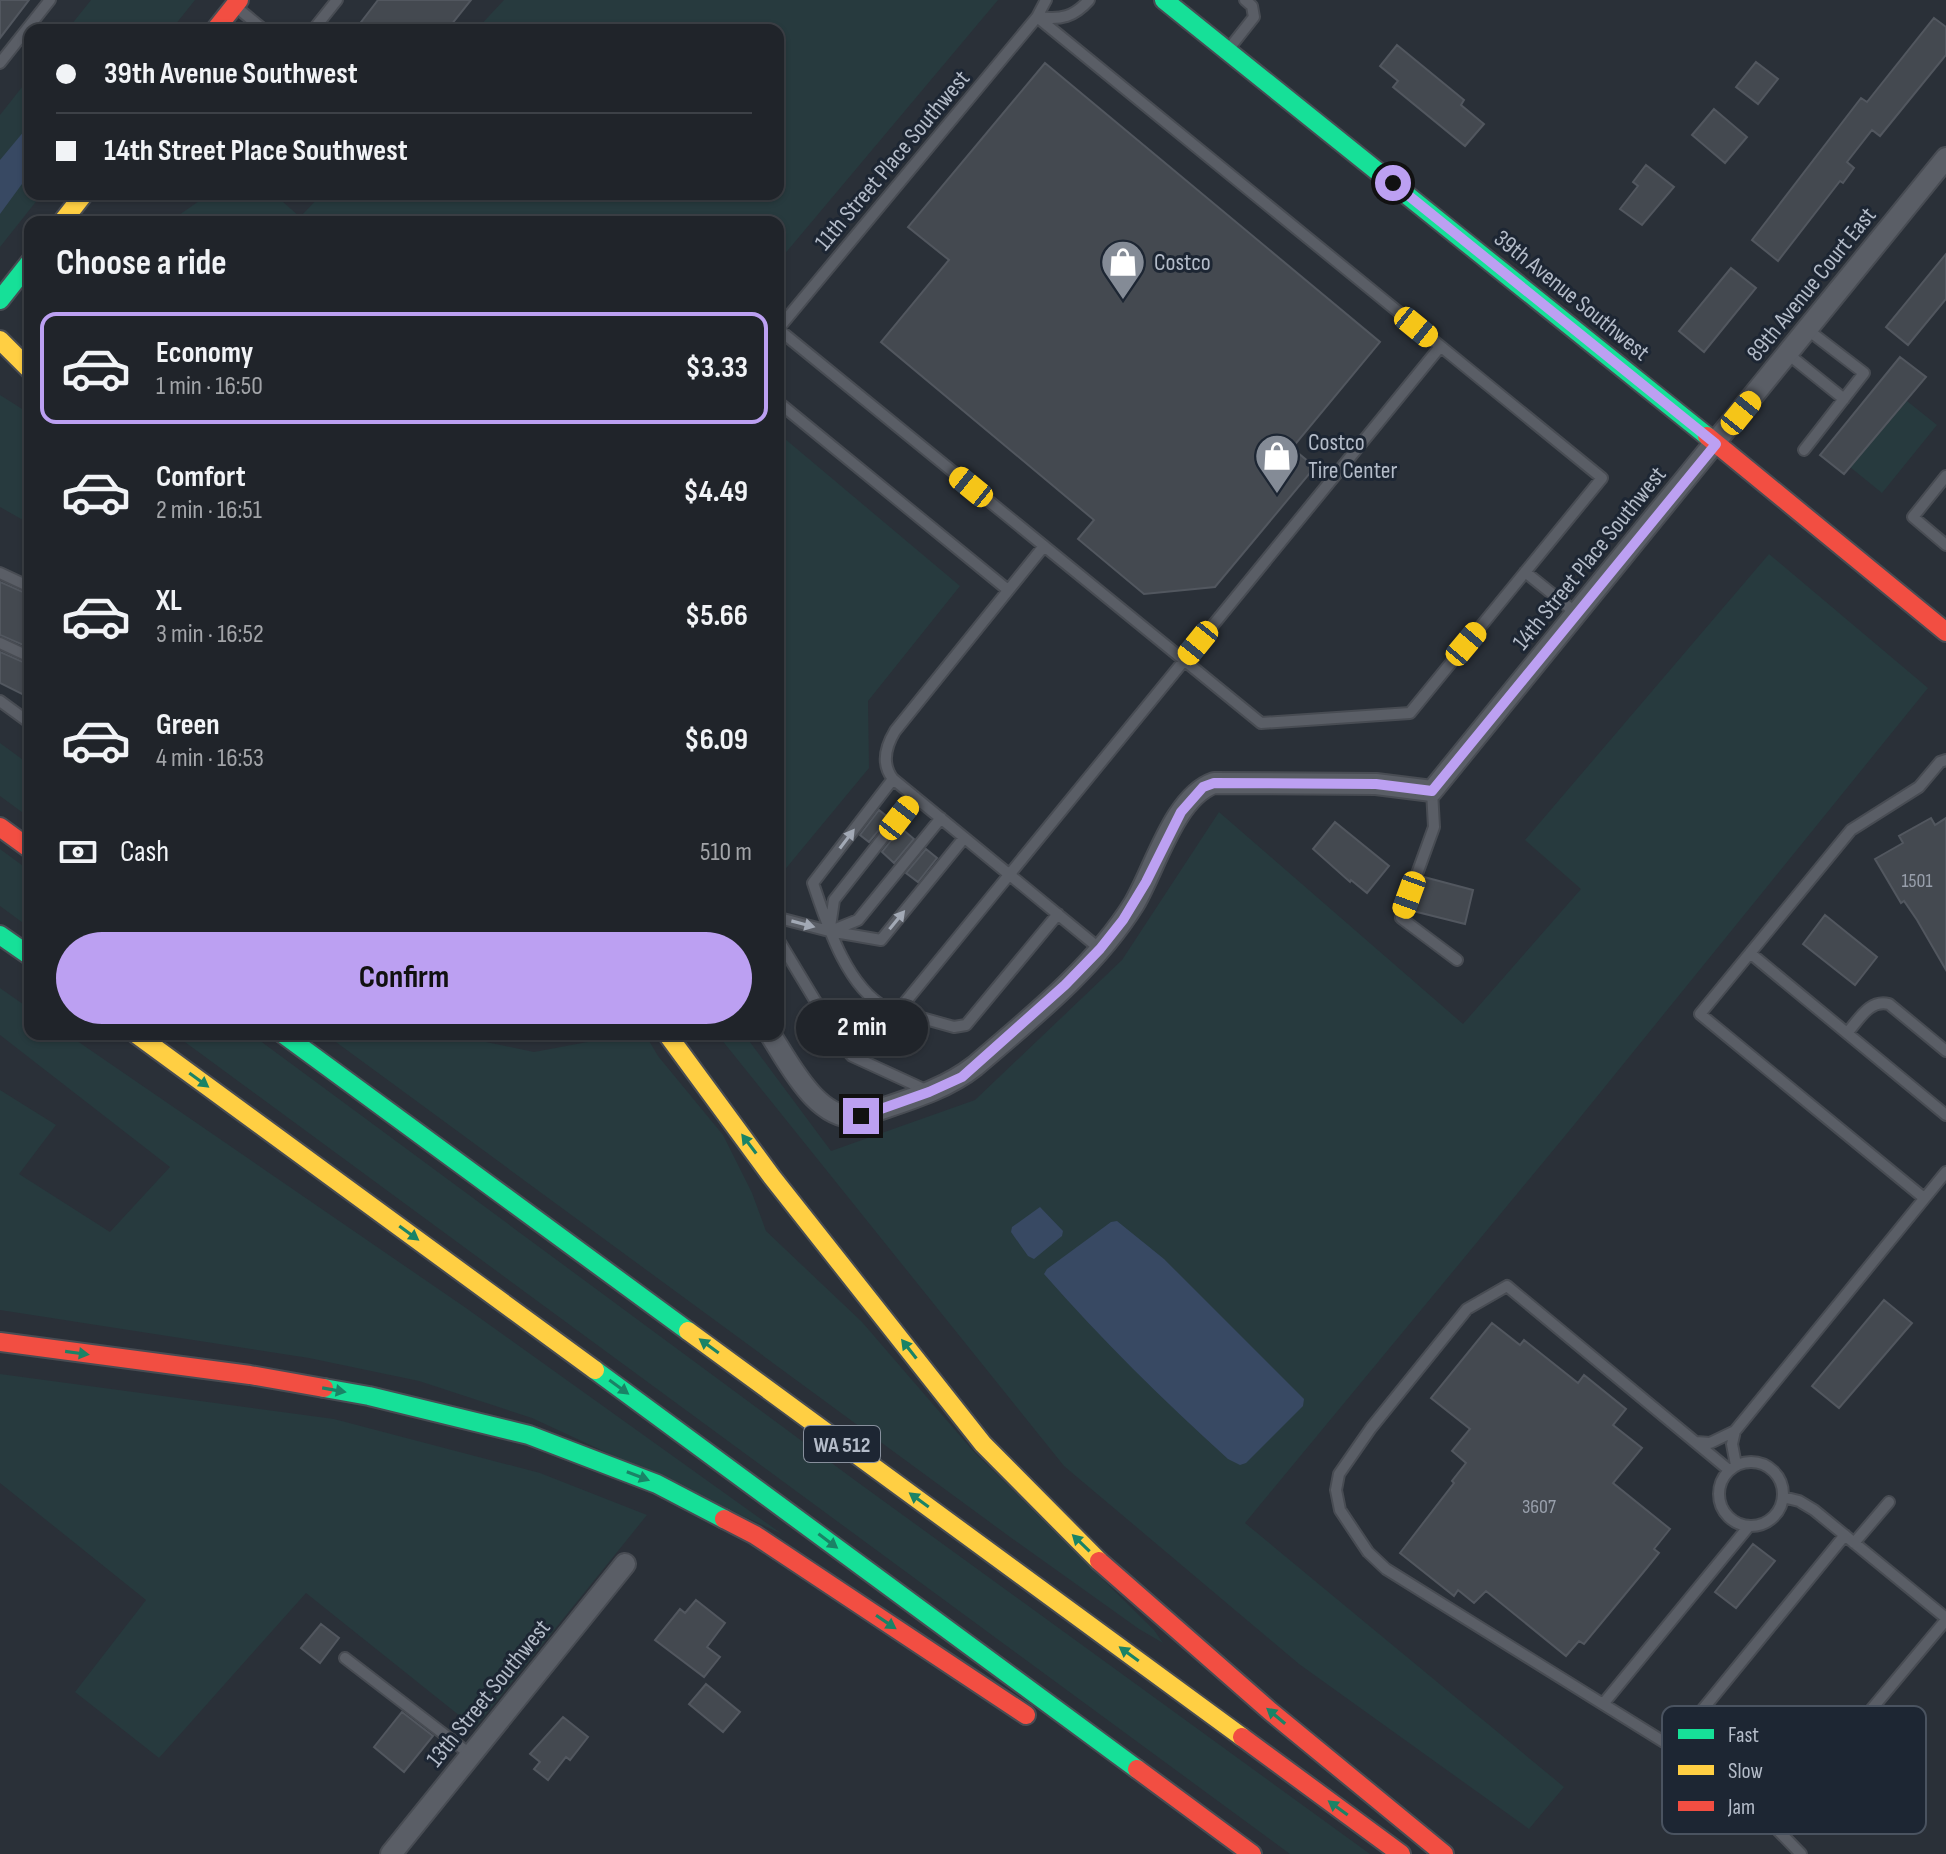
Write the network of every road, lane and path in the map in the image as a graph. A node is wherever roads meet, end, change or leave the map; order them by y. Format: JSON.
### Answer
{"nodes":[{"id":1,"x":50,"y":0,"type":"edge"},
{"id":2,"x":337,"y":0,"type":"edge"},
{"id":3,"x":1046,"y":0,"type":"edge"},
{"id":4,"x":1089,"y":0,"type":"edge"},
{"id":5,"x":1164,"y":0,"type":"edge"},
{"id":6,"x":1245,"y":0,"type":"edge"},
{"id":7,"x":237,"y":3,"type":"edge"},
{"id":8,"x":1037,"y":17,"type":"junction"},
{"id":9,"x":31,"y":24,"type":"edge"},
{"id":10,"x":220,"y":24,"type":"edge"},
{"id":11,"x":258,"y":24,"type":"edge"},
{"id":12,"x":318,"y":24,"type":"edge"},
{"id":13,"x":24,"y":33,"type":"edge"},
{"id":14,"x":1227,"y":51,"type":"junction"},
{"id":15,"x":0,"y":63,"type":"edge"},
{"id":16,"x":1946,"y":158,"type":"edge"},
{"id":17,"x":79,"y":200,"type":"edge"},
{"id":18,"x":67,"y":216,"type":"edge"},
{"id":19,"x":24,"y":270,"type":"edge"},
{"id":20,"x":0,"y":300,"type":"edge"},
{"id":21,"x":784,"y":322,"type":"edge"},
{"id":22,"x":1808,"y":330,"type":"junction"},
{"id":23,"x":784,"y":334,"type":"edge"},
{"id":24,"x":0,"y":340,"type":"edge"},
{"id":25,"x":1440,"y":347,"type":"junction"},
{"id":26,"x":1788,"y":354,"type":"junction"},
{"id":27,"x":24,"y":364,"type":"edge"},
{"id":28,"x":1844,"y":399,"type":"junction"},
{"id":29,"x":784,"y":407,"type":"edge"},
{"id":30,"x":1716,"y":444,"type":"junction"},
{"id":31,"x":1804,"y":450,"type":"dead end"},
{"id":32,"x":1946,"y":476,"type":"edge"},
{"id":33,"x":1946,"y":545,"type":"edge"},
{"id":34,"x":1044,"y":546,"type":"junction"},
{"id":35,"x":1525,"y":572,"type":"junction"},
{"id":36,"x":0,"y":573,"type":"edge"},
{"id":37,"x":24,"y":584,"type":"edge"},
{"id":38,"x":1008,"y":590,"type":"junction"},
{"id":39,"x":1577,"y":614,"type":"junction"},
{"id":40,"x":1946,"y":632,"type":"edge"},
{"id":41,"x":0,"y":643,"type":"edge"},
{"id":42,"x":24,"y":654,"type":"edge"},
{"id":43,"x":1184,"y":661,"type":"junction"},
{"id":44,"x":0,"y":701,"type":"edge"},
{"id":45,"x":24,"y":719,"type":"edge"},
{"id":46,"x":1946,"y":760,"type":"edge"},
{"id":47,"x":893,"y":779,"type":"junction"},
{"id":48,"x":1432,"y":791,"type":"junction"},
{"id":49,"x":915,"y":797,"type":"junction"},
{"id":50,"x":941,"y":818,"type":"junction"},
{"id":51,"x":0,"y":827,"type":"edge"},
{"id":52,"x":964,"y":838,"type":"junction"},
{"id":53,"x":24,"y":845,"type":"edge"},
{"id":54,"x":1009,"y":874,"type":"junction"},
{"id":55,"x":1058,"y":914,"type":"junction"},
{"id":56,"x":784,"y":919,"type":"edge"},
{"id":57,"x":829,"y":931,"type":"junction"},
{"id":58,"x":0,"y":935,"type":"edge"},
{"id":59,"x":784,"y":949,"type":"edge"},
{"id":60,"x":1100,"y":949,"type":"junction"},
{"id":61,"x":24,"y":952,"type":"edge"},
{"id":62,"x":1750,"y":953,"type":"junction"},
{"id":63,"x":1457,"y":960,"type":"dead end"},
{"id":64,"x":898,"y":1011,"type":"junction"},
{"id":65,"x":1847,"y":1033,"type":"junction"},
{"id":66,"x":144,"y":1040,"type":"edge"},
{"id":67,"x":291,"y":1040,"type":"edge"},
{"id":68,"x":671,"y":1040,"type":"edge"},
{"id":69,"x":774,"y":1040,"type":"edge"},
{"id":70,"x":1946,"y":1051,"type":"edge"},
{"id":71,"x":929,"y":1092,"type":"junction"},
{"id":72,"x":1946,"y":1115,"type":"edge"},
{"id":73,"x":1946,"y":1172,"type":"edge"},
{"id":74,"x":1924,"y":1198,"type":"junction"},
{"id":75,"x":0,"y":1342,"type":"edge"},
{"id":76,"x":1735,"y":1431,"type":"junction"},
{"id":77,"x":1694,"y":1441,"type":"junction"},
{"id":78,"x":1732,"y":1467,"type":"junction"},
{"id":79,"x":1783,"y":1497,"type":"junction"},
{"id":80,"x":1889,"y":1502,"type":"dead end"},
{"id":81,"x":1749,"y":1526,"type":"junction"},
{"id":82,"x":1850,"y":1539,"type":"junction"},
{"id":83,"x":625,"y":1564,"type":"dead end"},
{"id":84,"x":1946,"y":1619,"type":"edge"},
{"id":85,"x":345,"y":1658,"type":"dead end"},
{"id":86,"x":1603,"y":1704,"type":"junction"},
{"id":87,"x":1707,"y":1706,"type":"edge"},
{"id":88,"x":1874,"y":1706,"type":"edge"},
{"id":89,"x":1044,"y":1728,"type":"dead end"},
{"id":90,"x":1662,"y":1741,"type":"edge"},
{"id":91,"x":471,"y":1755,"type":"junction"},
{"id":92,"x":1107,"y":1770,"type":"dead end"},
{"id":93,"x":1782,"y":1834,"type":"edge"},
{"id":94,"x":391,"y":1854,"type":"edge"},
{"id":95,"x":1231,"y":1854,"type":"edge"},
{"id":96,"x":1252,"y":1854,"type":"edge"},
{"id":97,"x":1401,"y":1854,"type":"edge"},
{"id":98,"x":1444,"y":1854,"type":"edge"},
{"id":99,"x":1801,"y":1854,"type":"edge"}],
"edges":[{"from":1,"to":9,"type":"lane"},
{"from":2,"to":12,"type":"lane"},
{"from":3,"to":8,"type":"lane","name":"11th Street Place Southwest"},
{"from":4,"to":8,"type":"lane"},
{"from":5,"to":14,"type":"main road","name":"39th Avenue Southwest"},
{"from":6,"to":14,"type":"lane"},
{"from":7,"to":10,"type":"main road"},
{"from":7,"to":11,"type":"lane"},
{"from":8,"to":21,"type":"lane","name":"11th Street Place Southwest"},
{"from":8,"to":25,"type":"lane"},
{"from":13,"to":15,"type":"lane"},
{"from":14,"to":30,"type":"main road","name":"39th Avenue Southwest"},
{"from":16,"to":22,"type":"street","name":"89th Avenue Court East"},
{"from":17,"to":18,"type":"main road"},
{"from":19,"to":20,"type":"main road"},
{"from":22,"to":26,"type":"street","name":"89th Avenue Court East"},
{"from":22,"to":28,"type":"lane"},
{"from":23,"to":34,"type":"lane"},
{"from":24,"to":27,"type":"main road"},
{"from":25,"to":35,"type":"lane"},
{"from":25,"to":43,"type":"lane"},
{"from":26,"to":28,"type":"lane"},
{"from":26,"to":30,"type":"street","name":"89th Avenue Court East"},
{"from":28,"to":31,"type":"lane"},
{"from":29,"to":38,"type":"lane"},
{"from":30,"to":39,"type":"street","name":"14th Street Place Southwest"},
{"from":30,"to":40,"type":"main road","name":"39th Avenue Southwest"},
{"from":32,"to":33,"type":"lane"},
{"from":34,"to":38,"type":"lane"},
{"from":34,"to":43,"type":"lane"},
{"from":35,"to":39,"type":"lane"},
{"from":35,"to":43,"type":"lane"},
{"from":36,"to":37,"type":"lane"},
{"from":38,"to":47,"type":"lane"},
{"from":39,"to":48,"type":"street","name":"14th Street Place Southwest"},
{"from":41,"to":42,"type":"lane"},
{"from":43,"to":54,"type":"lane"},
{"from":44,"to":45,"type":"lane"},
{"from":46,"to":62,"type":"lane"},
{"from":47,"to":49,"type":"lane"},
{"from":57,"to":47,"type":"lane","one_way":true},
{"from":48,"to":60,"type":"street"},
{"from":48,"to":63,"type":"lane"},
{"from":49,"to":50,"type":"lane"},
{"from":49,"to":57,"type":"lane"},
{"from":50,"to":52,"type":"lane"},
{"from":50,"to":57,"type":"lane"},
{"from":51,"to":53,"type":"main road"},
{"from":52,"to":54,"type":"lane"},
{"from":57,"to":52,"type":"lane","one_way":true},
{"from":54,"to":55,"type":"lane"},
{"from":54,"to":64,"type":"lane"},
{"from":55,"to":60,"type":"lane"},
{"from":55,"to":64,"type":"lane"},
{"from":56,"to":57,"type":"lane","one_way":true},
{"from":57,"to":64,"type":"lane"},
{"from":58,"to":61,"type":"main road"},
{"from":59,"to":71,"type":"lane"},
{"from":60,"to":71,"type":"street"},
{"from":62,"to":65,"type":"lane"},
{"from":62,"to":74,"type":"lane"},
{"from":65,"to":70,"type":"lane"},
{"from":65,"to":72,"type":"lane"},
{"from":66,"to":96,"type":"main road","one_way":true},
{"from":97,"to":67,"type":"main road","number":"WA 512","one_way":true},
{"from":98,"to":68,"type":"main road","one_way":true},
{"from":69,"to":71,"type":"street"},
{"from":73,"to":74,"type":"lane"},
{"from":74,"to":76,"type":"lane"},
{"from":75,"to":89,"type":"main road","one_way":true},
{"from":76,"to":77,"type":"lane"},
{"from":76,"to":78,"type":"lane"},
{"from":77,"to":78,"type":"lane"},
{"from":77,"to":86,"type":"lane"},
{"from":78,"to":79,"type":"lane"},
{"from":78,"to":81,"type":"lane"},
{"from":79,"to":81,"type":"lane"},
{"from":79,"to":82,"type":"lane"},
{"from":80,"to":82,"type":"lane"},
{"from":81,"to":86,"type":"lane"},
{"from":82,"to":84,"type":"lane"},
{"from":82,"to":87,"type":"lane"},
{"from":83,"to":91,"type":"street","name":"13th Street Southwest"},
{"from":84,"to":88,"type":"lane"},
{"from":85,"to":91,"type":"lane"},
{"from":86,"to":90,"type":"lane"},
{"from":91,"to":94,"type":"street","name":"13th Street Southwest"},
{"from":92,"to":95,"type":"main road"},
{"from":93,"to":99,"type":"lane"}]}
